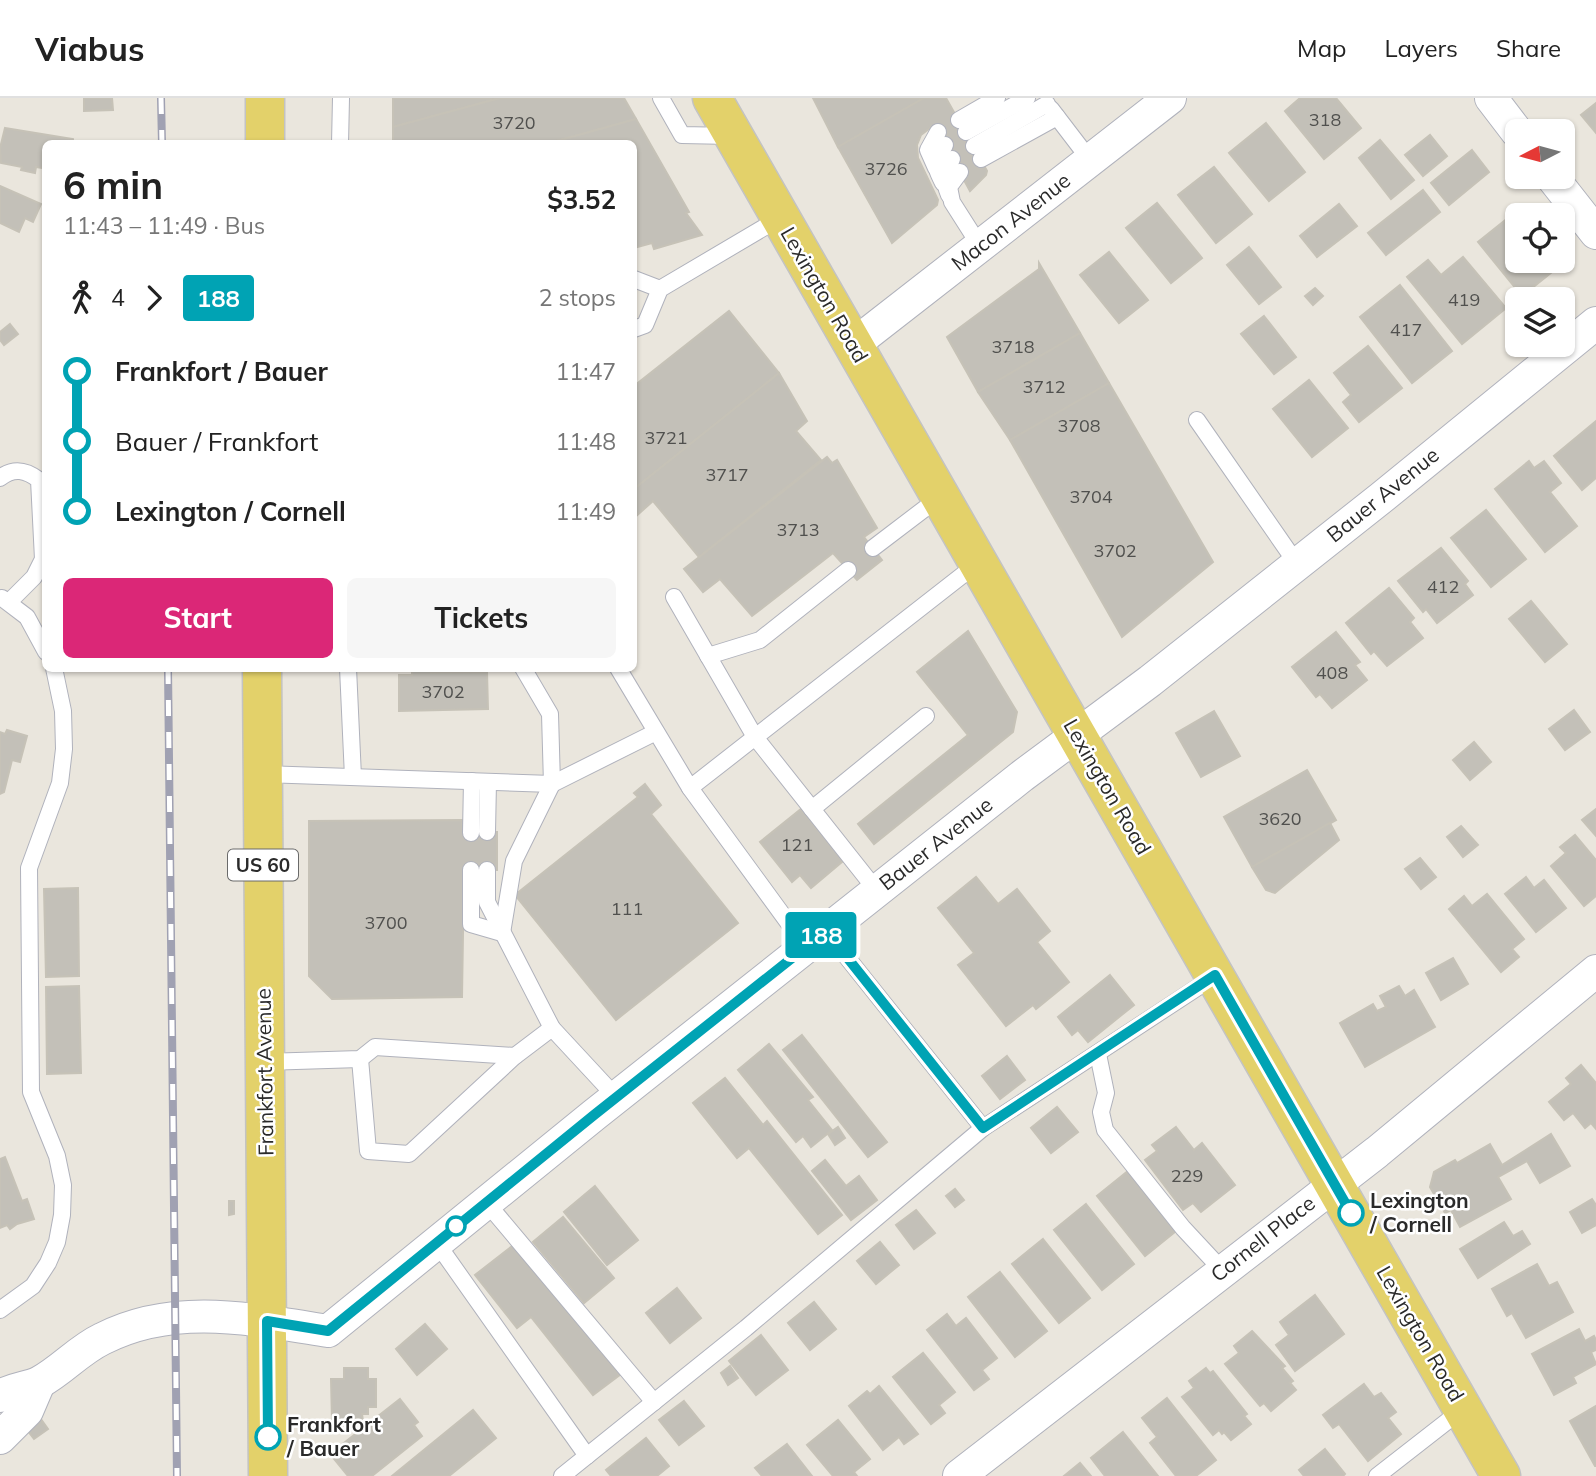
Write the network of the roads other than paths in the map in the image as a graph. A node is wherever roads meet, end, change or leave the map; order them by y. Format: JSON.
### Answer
{"nodes":[{"id":1,"x":265,"y":98,"type":"edge"},
{"id":2,"x":341,"y":98,"type":"edge"},
{"id":3,"x":661,"y":98,"type":"edge"},
{"id":4,"x":712,"y":98,"type":"edge"},
{"id":5,"x":997,"y":98,"type":"edge"},
{"id":6,"x":1027,"y":98,"type":"edge"},
{"id":7,"x":1170,"y":98,"type":"edge"},
{"id":8,"x":1491,"y":98,"type":"edge"},
{"id":9,"x":1049,"y":107,"type":"edge"},
{"id":10,"x":1507,"y":119,"type":"edge"},
{"id":11,"x":734,"y":136,"type":"junction"},
{"id":12,"x":970,"y":139,"type":"junction"},
{"id":13,"x":265,"y":140,"type":"edge"},
{"id":14,"x":340,"y":140,"type":"edge"},
{"id":15,"x":949,"y":152,"type":"junction"},
{"id":16,"x":1090,"y":160,"type":"junction"},
{"id":17,"x":944,"y":185,"type":"junction"},
{"id":18,"x":1561,"y":189,"type":"edge"},
{"id":19,"x":952,"y":202,"type":"junction"},
{"id":20,"x":780,"y":218,"type":"junction"},
{"id":21,"x":1596,"y":233,"type":"edge"},
{"id":22,"x":980,"y":246,"type":"junction"},
{"id":23,"x":637,"y":280,"type":"edge"},
{"id":24,"x":660,"y":289,"type":"junction"},
{"id":25,"x":1596,"y":323,"type":"edge"},
{"id":26,"x":637,"y":328,"type":"edge"},
{"id":27,"x":853,"y":345,"type":"junction"},
{"id":28,"x":1197,"y":420,"type":"dead end"},
{"id":29,"x":0,"y":478,"type":"edge"},
{"id":30,"x":940,"y":497,"type":"junction"},
{"id":31,"x":42,"y":533,"type":"edge"},
{"id":32,"x":873,"y":548,"type":"dead end"},
{"id":33,"x":42,"y":561,"type":"edge"},
{"id":34,"x":978,"y":563,"type":"junction"},
{"id":35,"x":1297,"y":564,"type":"junction"},
{"id":36,"x":848,"y":570,"type":"dead end"},
{"id":37,"x":674,"y":597,"type":"dead end"},
{"id":38,"x":4,"y":599,"type":"edge"},
{"id":39,"x":42,"y":645,"type":"edge"},
{"id":40,"x":708,"y":656,"type":"junction"},
{"id":41,"x":55,"y":672,"type":"edge"},
{"id":42,"x":262,"y":672,"type":"edge"},
{"id":43,"x":348,"y":672,"type":"edge"},
{"id":44,"x":525,"y":672,"type":"edge"},
{"id":45,"x":620,"y":672,"type":"edge"},
{"id":46,"x":926,"y":716,"type":"dead end"},
{"id":47,"x":656,"y":732,"type":"junction"},
{"id":48,"x":1077,"y":735,"type":"junction"},
{"id":49,"x":755,"y":737,"type":"junction"},
{"id":50,"x":263,"y":774,"type":"junction"},
{"id":51,"x":353,"y":778,"type":"junction"},
{"id":52,"x":480,"y":782,"type":"junction"},
{"id":53,"x":552,"y":785,"type":"junction"},
{"id":54,"x":690,"y":788,"type":"junction"},
{"id":55,"x":812,"y":809,"type":"junction"},
{"id":56,"x":479,"y":832,"type":"dead end"},
{"id":57,"x":877,"y":891,"type":"junction"},
{"id":58,"x":502,"y":933,"type":"junction"},
{"id":59,"x":816,"y":939,"type":"junction"},
{"id":60,"x":1596,"y":971,"type":"edge"},
{"id":61,"x":1215,"y":975,"type":"junction"},
{"id":62,"x":552,"y":1028,"type":"junction"},
{"id":63,"x":1098,"y":1054,"type":"junction"},
{"id":64,"x":515,"y":1056,"type":"junction"},
{"id":65,"x":360,"y":1059,"type":"junction"},
{"id":66,"x":264,"y":1062,"type":"junction"},
{"id":67,"x":616,"y":1097,"type":"junction"},
{"id":68,"x":983,"y":1128,"type":"junction"},
{"id":69,"x":1334,"y":1184,"type":"junction"},
{"id":70,"x":486,"y":1202,"type":"junction"},
{"id":71,"x":436,"y":1242,"type":"junction"},
{"id":72,"x":1223,"y":1271,"type":"junction"},
{"id":73,"x":0,"y":1310,"type":"edge"},
{"id":74,"x":267,"y":1321,"type":"junction"},
{"id":75,"x":39,"y":1383,"type":"junction"},
{"id":76,"x":0,"y":1396,"type":"edge"},
{"id":77,"x":654,"y":1402,"type":"junction"},
{"id":78,"x":1462,"y":1409,"type":"junction"},
{"id":79,"x":0,"y":1438,"type":"edge"},
{"id":80,"x":587,"y":1456,"type":"junction"},
{"id":81,"x":268,"y":1476,"type":"edge"},
{"id":82,"x":562,"y":1476,"type":"edge"},
{"id":83,"x":959,"y":1476,"type":"edge"},
{"id":84,"x":1377,"y":1476,"type":"edge"},
{"id":85,"x":1501,"y":1476,"type":"edge"}],
"edges":[{"from":1,"to":13,"type":"main road"},
{"from":2,"to":14,"type":"lane"},
{"from":3,"to":11,"type":"lane"},
{"from":4,"to":11,"type":"main road","name":"Lexington Road"},
{"from":5,"to":12,"type":"lane"},
{"from":6,"to":12,"type":"lane"},
{"from":7,"to":16,"type":"street","name":"Macon Avenue"},
{"from":8,"to":10,"type":"street"},
{"from":9,"to":12,"type":"lane"},
{"from":9,"to":16,"type":"lane"},
{"from":11,"to":20,"type":"main road","name":"Lexington Road"},
{"from":15,"to":17,"type":"lane"},
{"from":15,"to":17,"type":"lane"},
{"from":15,"to":19,"type":"lane"},
{"from":16,"to":22,"type":"street","name":"Macon Avenue"},
{"from":17,"to":19,"type":"lane"},
{"from":18,"to":21,"type":"street"},
{"from":19,"to":22,"type":"lane"},
{"from":20,"to":24,"type":"lane"},
{"from":20,"to":27,"type":"main road","name":"Lexington Road"},
{"from":22,"to":27,"type":"street","name":"Macon Avenue"},
{"from":23,"to":24,"type":"lane"},
{"from":24,"to":26,"type":"lane"},
{"from":25,"to":35,"type":"street","name":"Bauer Avenue"},
{"from":27,"to":30,"type":"main road","name":"Lexington Road"},
{"from":28,"to":35,"type":"lane"},
{"from":29,"to":31,"type":"lane"},
{"from":30,"to":32,"type":"lane"},
{"from":30,"to":34,"type":"main road","name":"Lexington Road"},
{"from":33,"to":38,"type":"lane"},
{"from":34,"to":48,"type":"main road","name":"Lexington Road"},
{"from":34,"to":49,"type":"lane"},
{"from":35,"to":48,"type":"street","name":"Bauer Avenue"},
{"from":36,"to":40,"type":"lane"},
{"from":37,"to":40,"type":"lane"},
{"from":38,"to":39,"type":"lane"},
{"from":40,"to":49,"type":"lane"},
{"from":41,"to":73,"type":"lane"},
{"from":42,"to":50,"type":"main road","name":"Frankfort Avenue","number":"US 60"},
{"from":43,"to":51,"type":"lane"},
{"from":44,"to":53,"type":"lane"},
{"from":45,"to":47,"type":"lane"},
{"from":46,"to":55,"type":"lane"},
{"from":47,"to":53,"type":"lane"},
{"from":47,"to":54,"type":"lane"},
{"from":48,"to":57,"type":"street","name":"Bauer Avenue"},
{"from":48,"to":61,"type":"main road","name":"Lexington Road"},
{"from":49,"to":54,"type":"lane"},
{"from":49,"to":55,"type":"lane"},
{"from":50,"to":51,"type":"lane"},
{"from":50,"to":66,"type":"main road","name":"Frankfort Avenue","number":"US 60"},
{"from":51,"to":52,"type":"lane"},
{"from":52,"to":53,"type":"lane"},
{"from":52,"to":56,"type":"lane"},
{"from":53,"to":58,"type":"lane"},
{"from":54,"to":59,"type":"lane"},
{"from":55,"to":57,"type":"lane"},
{"from":57,"to":59,"type":"street","name":"Bauer Avenue"},
{"from":58,"to":58,"type":"lane"},
{"from":58,"to":62,"type":"lane"},
{"from":59,"to":67,"type":"street","name":"Bauer Avenue"},
{"from":59,"to":68,"type":"lane"},
{"from":60,"to":69,"type":"street","name":"Cornell Place"},
{"from":61,"to":63,"type":"lane"},
{"from":61,"to":69,"type":"main road","name":"Lexington Road"},
{"from":62,"to":64,"type":"lane"},
{"from":62,"to":67,"type":"lane"},
{"from":63,"to":68,"type":"lane"},
{"from":63,"to":72,"type":"lane"},
{"from":64,"to":65,"type":"lane"},
{"from":64,"to":65,"type":"lane"},
{"from":65,"to":66,"type":"lane"},
{"from":66,"to":74,"type":"main road","name":"Frankfort Avenue","number":"US 60"},
{"from":67,"to":70,"type":"street","name":"Bauer Avenue"},
{"from":68,"to":77,"type":"lane"},
{"from":69,"to":72,"type":"street","name":"Cornell Place"},
{"from":69,"to":78,"type":"main road","name":"Lexington Road"},
{"from":70,"to":71,"type":"street","name":"Bauer Avenue"},
{"from":70,"to":77,"type":"lane"},
{"from":71,"to":74,"type":"street","name":"Bauer Avenue"},
{"from":71,"to":80,"type":"lane"},
{"from":72,"to":83,"type":"street","name":"Cornell Place"},
{"from":74,"to":75,"type":"street","name":"Bauer Avenue"},
{"from":74,"to":81,"type":"main road","name":"Frankfort Avenue","number":"US 60"},
{"from":75,"to":76,"type":"street"},
{"from":75,"to":79,"type":"street"},
{"from":77,"to":80,"type":"lane"},
{"from":78,"to":84,"type":"lane"},
{"from":78,"to":85,"type":"main road","name":"Lexington Road"},
{"from":80,"to":82,"type":"lane"}]}
